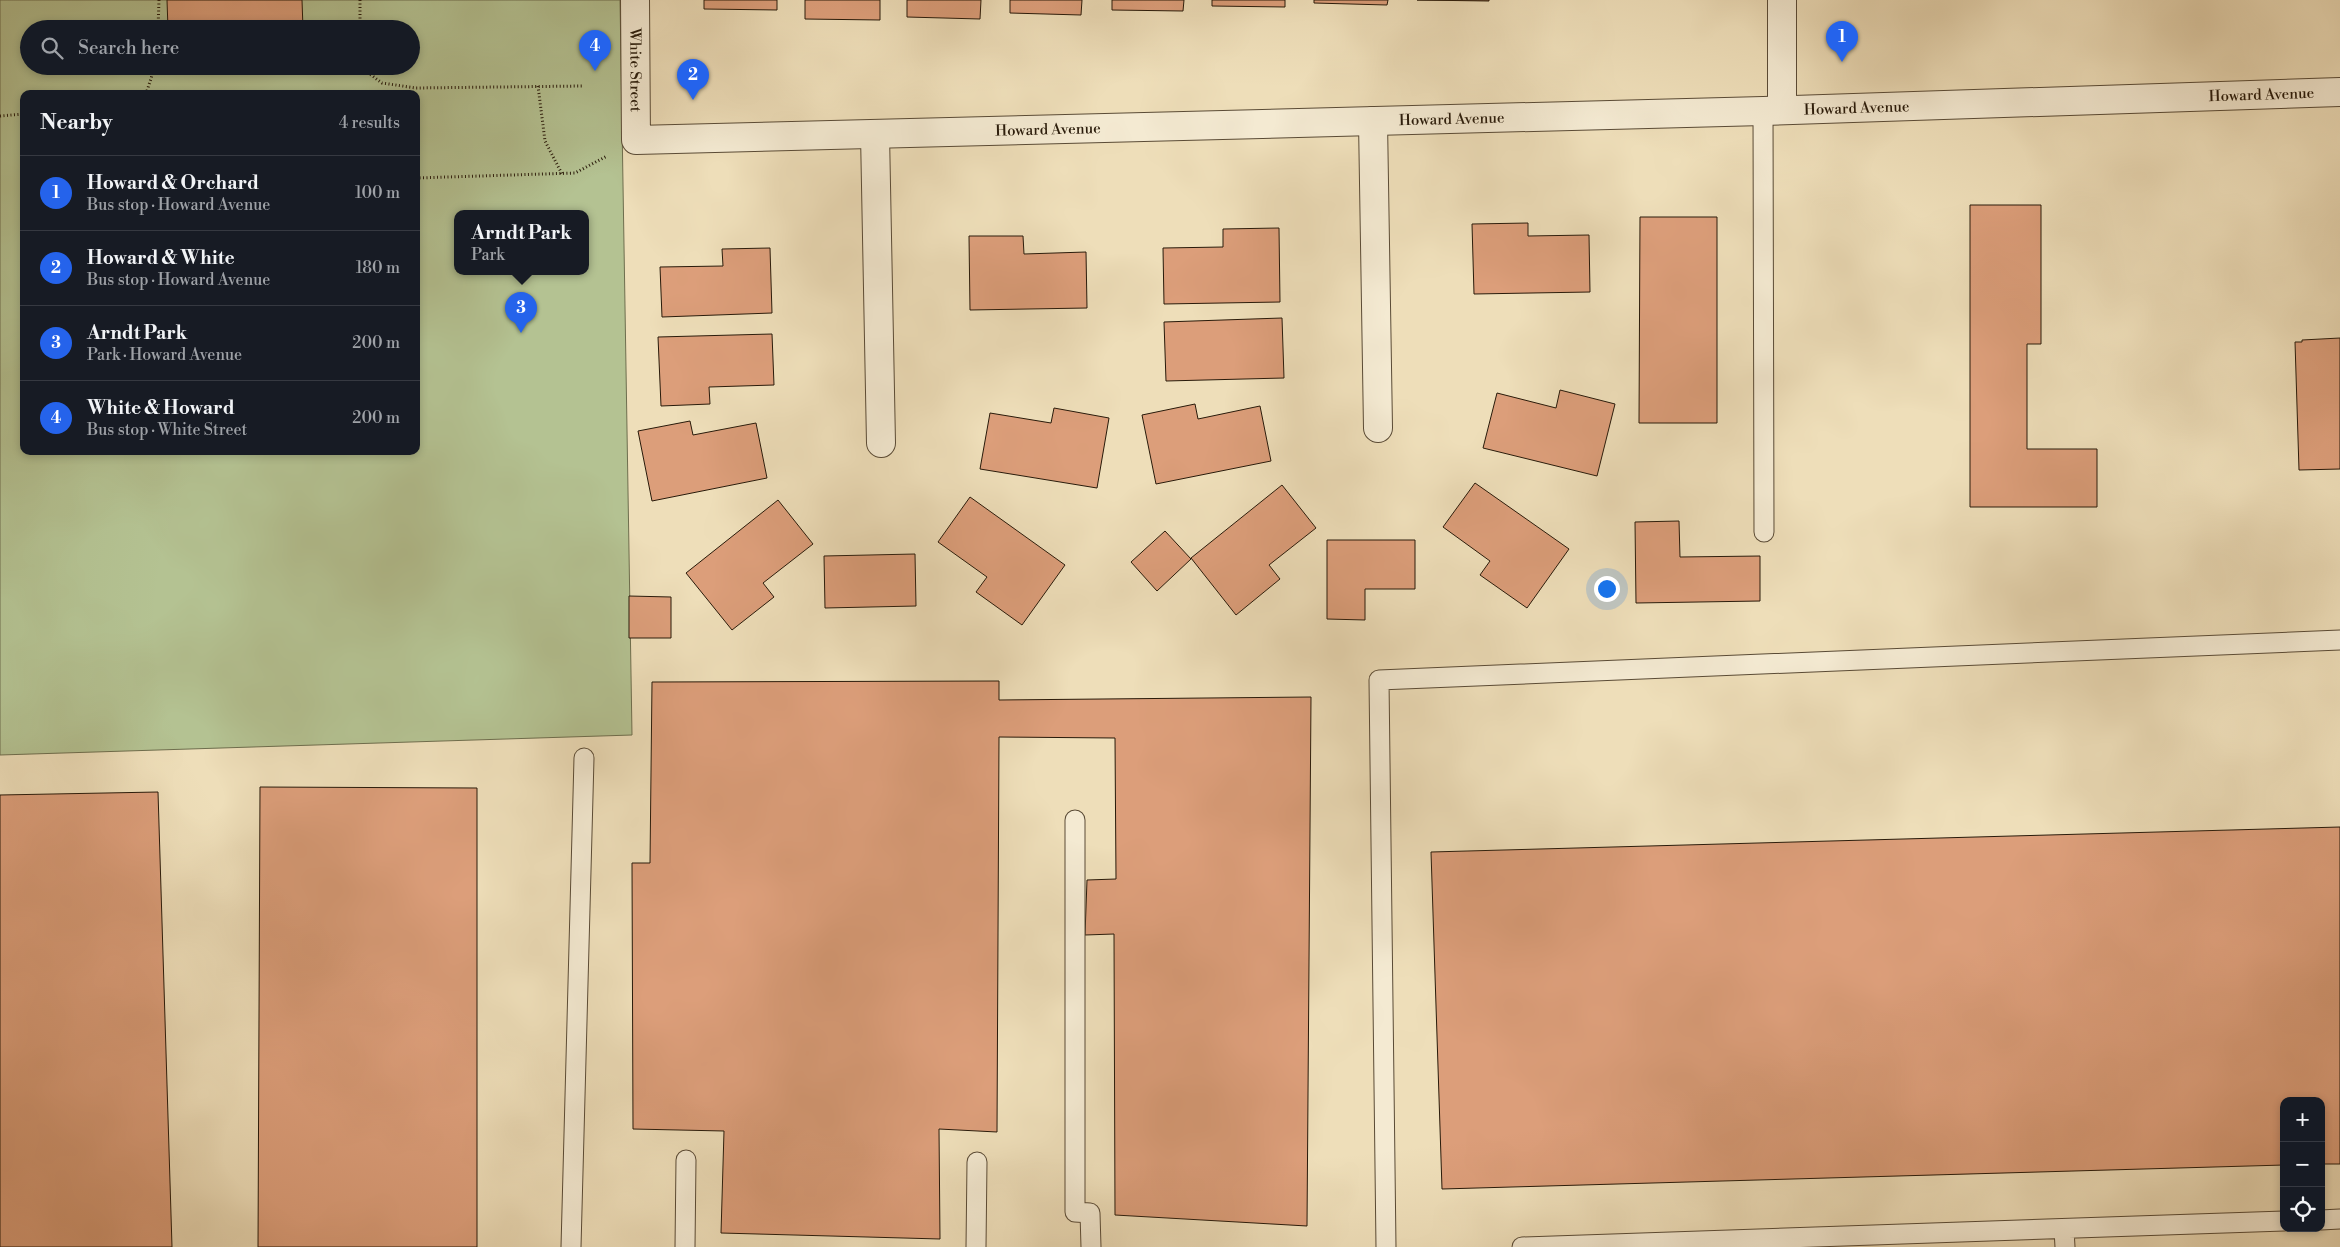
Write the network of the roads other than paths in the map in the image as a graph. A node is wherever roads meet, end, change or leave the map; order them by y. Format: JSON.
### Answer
{"nodes":[{"id":1,"x":635,"y":0,"type":"edge"},
{"id":2,"x":1782,"y":0,"type":"edge"},
{"id":3,"x":2340,"y":92,"type":"edge"},
{"id":4,"x":1773,"y":111,"type":"junction"},
{"id":5,"x":1373,"y":121,"type":"junction"},
{"id":6,"x":875,"y":134,"type":"junction"},
{"id":7,"x":636,"y":140,"type":"joint"},
{"id":8,"x":1378,"y":428,"type":"dead end"},
{"id":9,"x":881,"y":443,"type":"dead end"},
{"id":10,"x":1764,"y":532,"type":"dead end"},
{"id":11,"x":2340,"y":640,"type":"edge"},
{"id":12,"x":584,"y":758,"type":"dead end"},
{"id":13,"x":1075,"y":820,"type":"dead end"},
{"id":14,"x":686,"y":1160,"type":"dead end"},
{"id":15,"x":977,"y":1162,"type":"dead end"},
{"id":16,"x":2340,"y":1219,"type":"edge"},
{"id":17,"x":2325,"y":1220,"type":"edge"},
{"id":18,"x":2280,"y":1221,"type":"edge"},
{"id":19,"x":2064,"y":1238,"type":"edge"},
{"id":20,"x":571,"y":1247,"type":"edge"},
{"id":21,"x":685,"y":1247,"type":"edge"},
{"id":22,"x":976,"y":1247,"type":"edge"},
{"id":23,"x":1091,"y":1247,"type":"edge"},
{"id":24,"x":1386,"y":1247,"type":"edge"},
{"id":25,"x":1522,"y":1247,"type":"edge"}],
"edges":[{"from":1,"to":7,"type":"street","name":"White Street"},
{"from":2,"to":4,"type":"street"},
{"from":3,"to":4,"type":"street","name":"Howard Avenue"},
{"from":4,"to":5,"type":"street","name":"Howard Avenue"},
{"from":4,"to":10,"type":"lane"},
{"from":5,"to":6,"type":"street","name":"Howard Avenue"},
{"from":5,"to":8,"type":"street"},
{"from":6,"to":7,"type":"street","name":"Howard Avenue"},
{"from":6,"to":9,"type":"street"},
{"from":11,"to":24,"type":"lane"},
{"from":12,"to":20,"type":"lane"},
{"from":13,"to":23,"type":"lane"},
{"from":14,"to":21,"type":"lane"},
{"from":15,"to":22,"type":"lane"},
{"from":16,"to":17,"type":"lane"},
{"from":18,"to":19,"type":"lane"},
{"from":19,"to":25,"type":"lane"}]}
